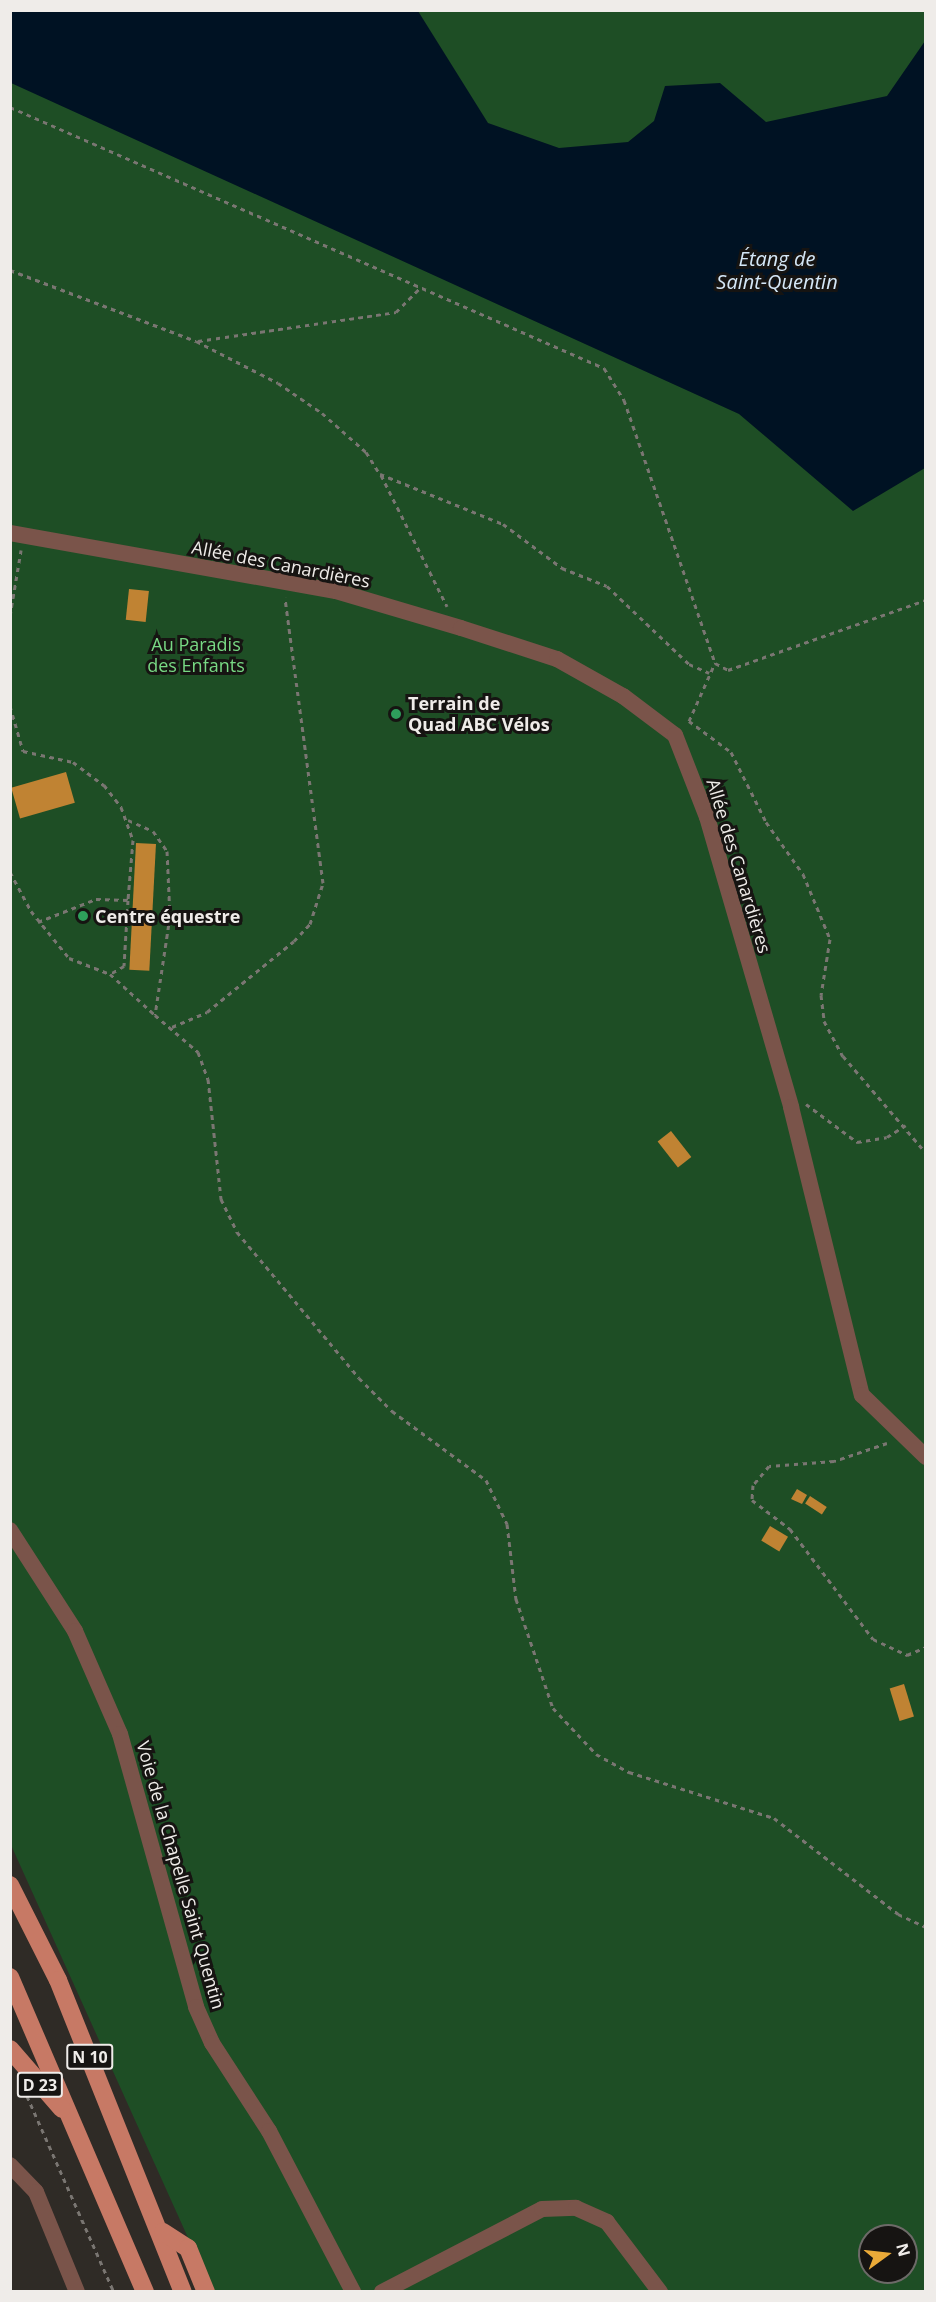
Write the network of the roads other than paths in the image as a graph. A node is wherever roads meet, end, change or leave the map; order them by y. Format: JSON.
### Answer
{"nodes":[{"id":1,"x":16,"y":534,"type":"edge"},
{"id":2,"x":926,"y":1457,"type":"edge"},
{"id":3,"x":10,"y":1530,"type":"edge"},
{"id":4,"x":10,"y":1885,"type":"edge"},
{"id":5,"x":10,"y":1977,"type":"edge"},
{"id":6,"x":10,"y":2049,"type":"edge"},
{"id":7,"x":72,"y":2119,"type":"junction"},
{"id":8,"x":10,"y":2165,"type":"edge"},
{"id":9,"x":163,"y":2232,"type":"junction"},
{"id":10,"x":77,"y":2292,"type":"edge"},
{"id":11,"x":145,"y":2292,"type":"edge"},
{"id":12,"x":183,"y":2292,"type":"edge"},
{"id":13,"x":206,"y":2292,"type":"edge"},
{"id":14,"x":353,"y":2292,"type":"edge"},
{"id":15,"x":382,"y":2292,"type":"edge"},
{"id":16,"x":660,"y":2292,"type":"edge"}],
"edges":[{"from":1,"to":2,"type":"street","name":"Allée des Canardières"},
{"from":3,"to":14,"type":"street","name":"Voie de la Chapelle Saint Quentin"},
{"from":4,"to":9,"type":"main road","number":"N 10"},
{"from":5,"to":7,"type":"main road","number":"N 10"},
{"from":6,"to":7,"type":"main road","number":"D 23"},
{"from":7,"to":11,"type":"main road","number":"N 10"},
{"from":8,"to":10,"type":"street"},
{"from":9,"to":12,"type":"main road","number":"N 10"},
{"from":9,"to":13,"type":"main road"},
{"from":15,"to":16,"type":"street"}]}
